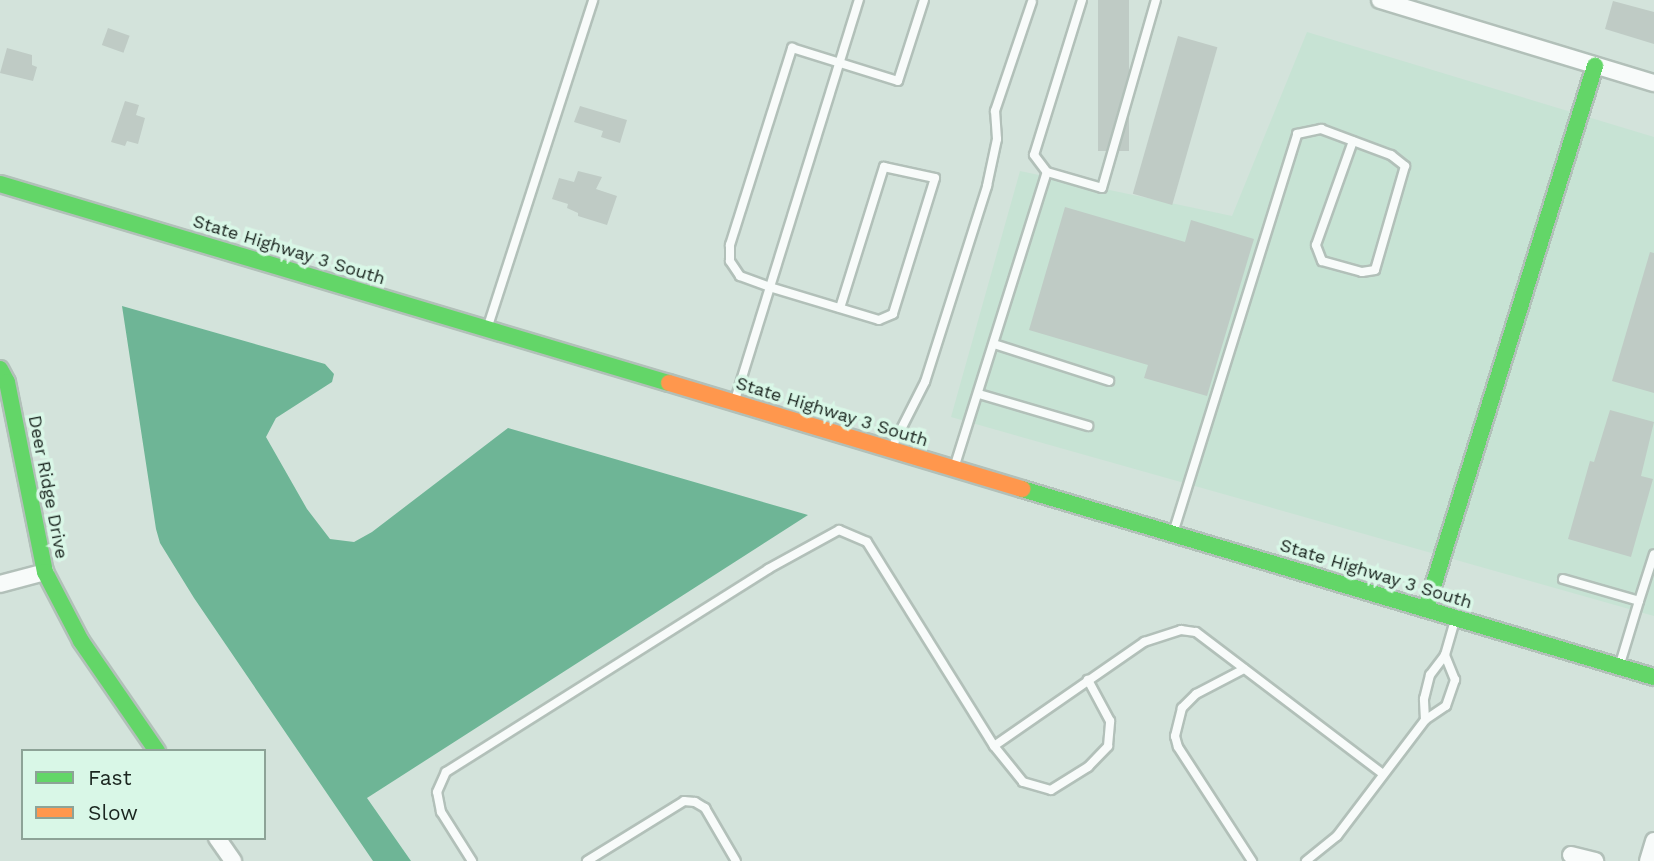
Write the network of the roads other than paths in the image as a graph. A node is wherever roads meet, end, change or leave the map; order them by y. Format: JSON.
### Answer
{"nodes":[{"id":1,"x":593,"y":0,"type":"edge"},
{"id":2,"x":859,"y":0,"type":"edge"},
{"id":3,"x":924,"y":0,"type":"edge"},
{"id":4,"x":1082,"y":0,"type":"edge"},
{"id":5,"x":1156,"y":0,"type":"edge"},
{"id":6,"x":1380,"y":0,"type":"edge"},
{"id":7,"x":1032,"y":2,"type":"dead end"},
{"id":8,"x":839,"y":64,"type":"junction"},
{"id":9,"x":1595,"y":66,"type":"junction"},
{"id":10,"x":1654,"y":83,"type":"edge"},
{"id":11,"x":1353,"y":141,"type":"junction"},
{"id":12,"x":1047,"y":172,"type":"junction"},
{"id":13,"x":0,"y":184,"type":"edge"},
{"id":14,"x":770,"y":286,"type":"junction"},
{"id":15,"x":840,"y":308,"type":"junction"},
{"id":16,"x":487,"y":329,"type":"junction"},
{"id":17,"x":994,"y":344,"type":"junction"},
{"id":18,"x":0,"y":369,"type":"edge"},
{"id":19,"x":1109,"y":381,"type":"dead end"},
{"id":20,"x":979,"y":394,"type":"junction"},
{"id":21,"x":734,"y":403,"type":"junction"},
{"id":22,"x":1088,"y":426,"type":"dead end"},
{"id":23,"x":890,"y":449,"type":"junction"},
{"id":24,"x":954,"y":468,"type":"junction"},
{"id":25,"x":1173,"y":533,"type":"junction"},
{"id":26,"x":1654,"y":554,"type":"edge"},
{"id":27,"x":45,"y":572,"type":"junction"},
{"id":28,"x":1563,"y":579,"type":"dead end"},
{"id":29,"x":0,"y":584,"type":"edge"},
{"id":30,"x":1639,"y":601,"type":"junction"},
{"id":31,"x":1426,"y":609,"type":"junction"},
{"id":32,"x":1456,"y":618,"type":"junction"},
{"id":33,"x":1445,"y":655,"type":"junction"},
{"id":34,"x":1619,"y":666,"type":"junction"},
{"id":35,"x":1244,"y":669,"type":"junction"},
{"id":36,"x":1654,"y":677,"type":"edge"},
{"id":37,"x":1088,"y":680,"type":"junction"},
{"id":38,"x":1425,"y":720,"type":"junction"},
{"id":39,"x":994,"y":746,"type":"junction"},
{"id":40,"x":156,"y":749,"type":"edge"},
{"id":41,"x":1383,"y":774,"type":"junction"},
{"id":42,"x":218,"y":840,"type":"edge"},
{"id":43,"x":1654,"y":841,"type":"edge"},
{"id":44,"x":1571,"y":855,"type":"dead end"},
{"id":45,"x":233,"y":861,"type":"edge"},
{"id":46,"x":472,"y":861,"type":"edge"},
{"id":47,"x":587,"y":861,"type":"edge"},
{"id":48,"x":736,"y":861,"type":"edge"},
{"id":49,"x":1252,"y":861,"type":"edge"},
{"id":50,"x":1306,"y":861,"type":"edge"},
{"id":51,"x":1595,"y":861,"type":"edge"},
{"id":52,"x":1648,"y":861,"type":"edge"}],
"edges":[{"from":1,"to":16,"type":"lane"},
{"from":2,"to":8,"type":"lane"},
{"from":3,"to":8,"type":"lane"},
{"from":4,"to":12,"type":"lane"},
{"from":5,"to":12,"type":"lane"},
{"from":6,"to":9,"type":"street"},
{"from":7,"to":23,"type":"lane"},
{"from":8,"to":14,"type":"lane"},
{"from":8,"to":14,"type":"lane"},
{"from":9,"to":10,"type":"street"},
{"from":9,"to":31,"type":"main road"},
{"from":11,"to":11,"type":"lane"},
{"from":11,"to":25,"type":"lane"},
{"from":12,"to":17,"type":"lane"},
{"from":13,"to":16,"type":"main road","name":"State Highway 3 South"},
{"from":14,"to":15,"type":"lane"},
{"from":14,"to":21,"type":"lane"},
{"from":15,"to":15,"type":"lane"},
{"from":16,"to":21,"type":"main road","name":"State Highway 3 South"},
{"from":17,"to":19,"type":"lane"},
{"from":17,"to":20,"type":"lane"},
{"from":18,"to":27,"type":"main road","name":"Deer Ridge Drive"},
{"from":20,"to":22,"type":"lane"},
{"from":20,"to":24,"type":"lane"},
{"from":21,"to":23,"type":"main road","name":"State Highway 3 South"},
{"from":23,"to":24,"type":"main road","name":"State Highway 3 South"},
{"from":24,"to":25,"type":"main road","name":"State Highway 3 South"},
{"from":25,"to":31,"type":"main road","name":"State Highway 3 South"},
{"from":26,"to":30,"type":"lane"},
{"from":27,"to":29,"type":"street"},
{"from":27,"to":40,"type":"main road","name":"Deer Ridge Drive"},
{"from":28,"to":30,"type":"lane"},
{"from":30,"to":34,"type":"lane"},
{"from":31,"to":32,"type":"main road","name":"State Highway 3 South"},
{"from":32,"to":33,"type":"lane"},
{"from":32,"to":34,"type":"main road","name":"State Highway 3 South"},
{"from":33,"to":38,"type":"lane"},
{"from":33,"to":38,"type":"lane"},
{"from":34,"to":36,"type":"main road","name":"State Highway 3 South"},
{"from":35,"to":37,"type":"lane"},
{"from":35,"to":41,"type":"lane"},
{"from":35,"to":49,"type":"lane"},
{"from":37,"to":39,"type":"lane"},
{"from":37,"to":39,"type":"lane"},
{"from":38,"to":41,"type":"lane"},
{"from":39,"to":46,"type":"lane"},
{"from":41,"to":50,"type":"lane"},
{"from":42,"to":45,"type":"street"},
{"from":43,"to":52,"type":"street"},
{"from":44,"to":51,"type":"street"},
{"from":47,"to":48,"type":"lane"}]}
